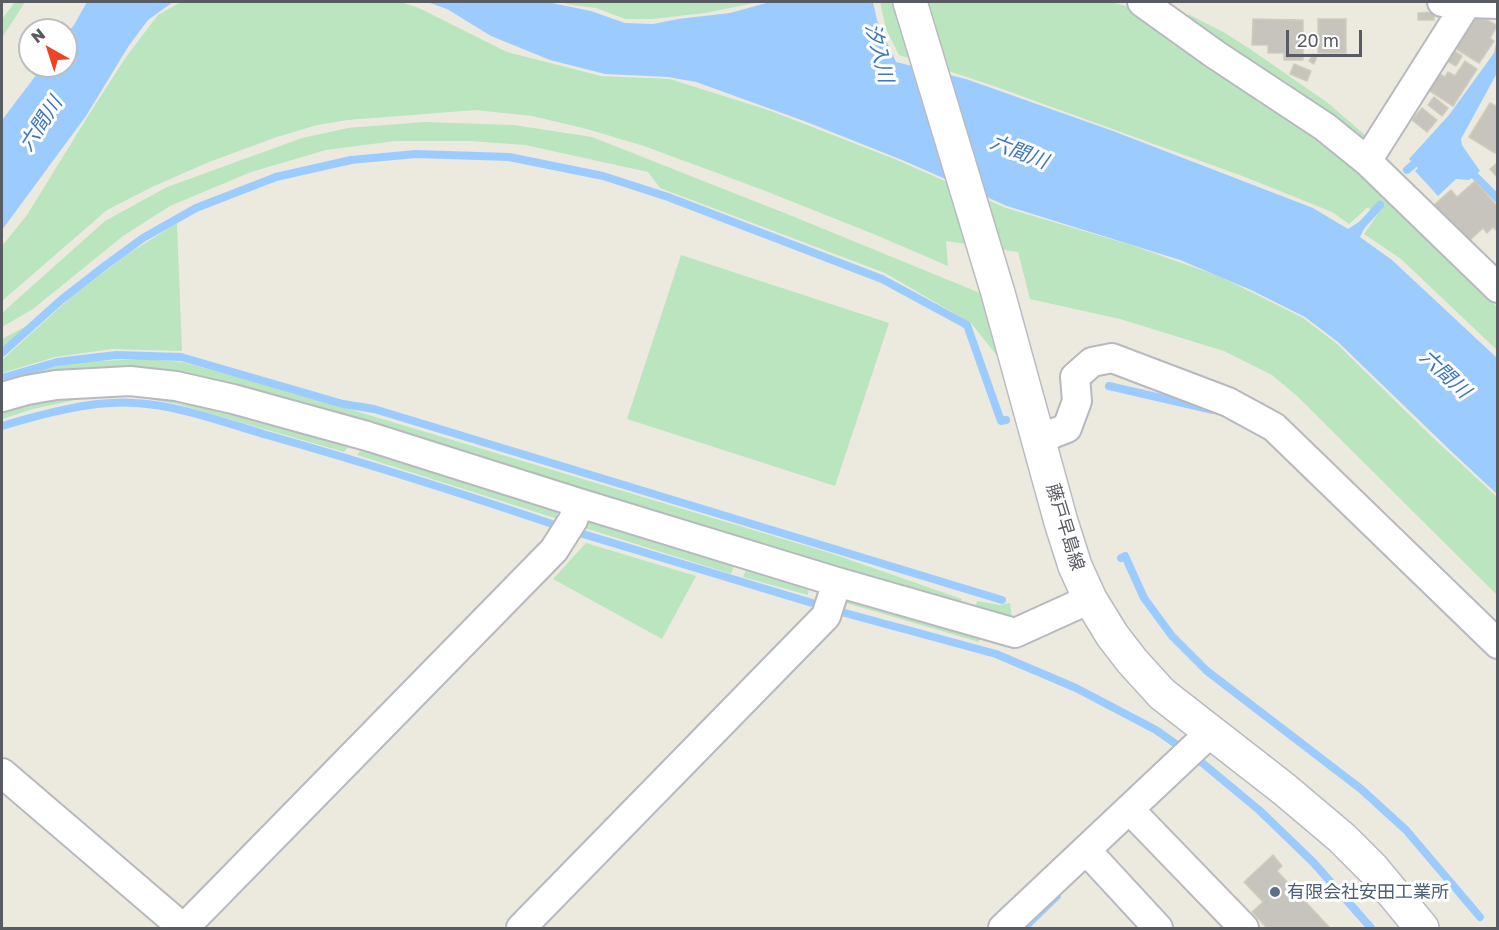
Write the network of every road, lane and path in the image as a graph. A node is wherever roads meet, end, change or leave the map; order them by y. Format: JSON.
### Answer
{"nodes":[{"id":1,"x":910,"y":2,"type":"edge"},
{"id":2,"x":1142,"y":2,"type":"edge"},
{"id":3,"x":1454,"y":2,"type":"edge"},
{"id":4,"x":1497,"y":4,"type":"edge"},
{"id":5,"x":1367,"y":161,"type":"junction"},
{"id":6,"x":1497,"y":288,"type":"edge"},
{"id":7,"x":2,"y":398,"type":"edge"},
{"id":8,"x":1039,"y":439,"type":"junction"},
{"id":9,"x":571,"y":521,"type":"junction"},
{"id":10,"x":832,"y":598,"type":"junction"},
{"id":11,"x":1090,"y":599,"type":"junction"},
{"id":12,"x":1497,"y":644,"type":"edge"},
{"id":13,"x":1196,"y":746,"type":"junction"},
{"id":14,"x":2,"y":773,"type":"edge"},
{"id":15,"x":1136,"y":816,"type":"junction"},
{"id":16,"x":1092,"y":857,"type":"junction"},
{"id":17,"x":188,"y":924,"type":"edge"},
{"id":18,"x":521,"y":928,"type":"edge"},
{"id":19,"x":1003,"y":928,"type":"edge"},
{"id":20,"x":1158,"y":928,"type":"edge"},
{"id":21,"x":1244,"y":928,"type":"edge"},
{"id":22,"x":1422,"y":928,"type":"edge"}],
"edges":[{"from":1,"to":8,"type":"main road","name":"藤戸早島線"},
{"from":2,"to":5,"type":"street"},
{"from":3,"to":4,"type":"street"},
{"from":3,"to":5,"type":"street"},
{"from":5,"to":6,"type":"street"},
{"from":7,"to":9,"type":"street"},
{"from":8,"to":11,"type":"main road","name":"藤戸早島線"},
{"from":8,"to":12,"type":"street"},
{"from":9,"to":10,"type":"street"},
{"from":9,"to":17,"type":"street"},
{"from":10,"to":11,"type":"street"},
{"from":10,"to":18,"type":"street"},
{"from":11,"to":13,"type":"main road","name":"藤戸早島線"},
{"from":13,"to":15,"type":"street"},
{"from":13,"to":22,"type":"main road","name":"藤戸早島線"},
{"from":14,"to":17,"type":"street"},
{"from":15,"to":16,"type":"street"},
{"from":15,"to":21,"type":"street"},
{"from":16,"to":19,"type":"street"},
{"from":16,"to":20,"type":"street"}]}
